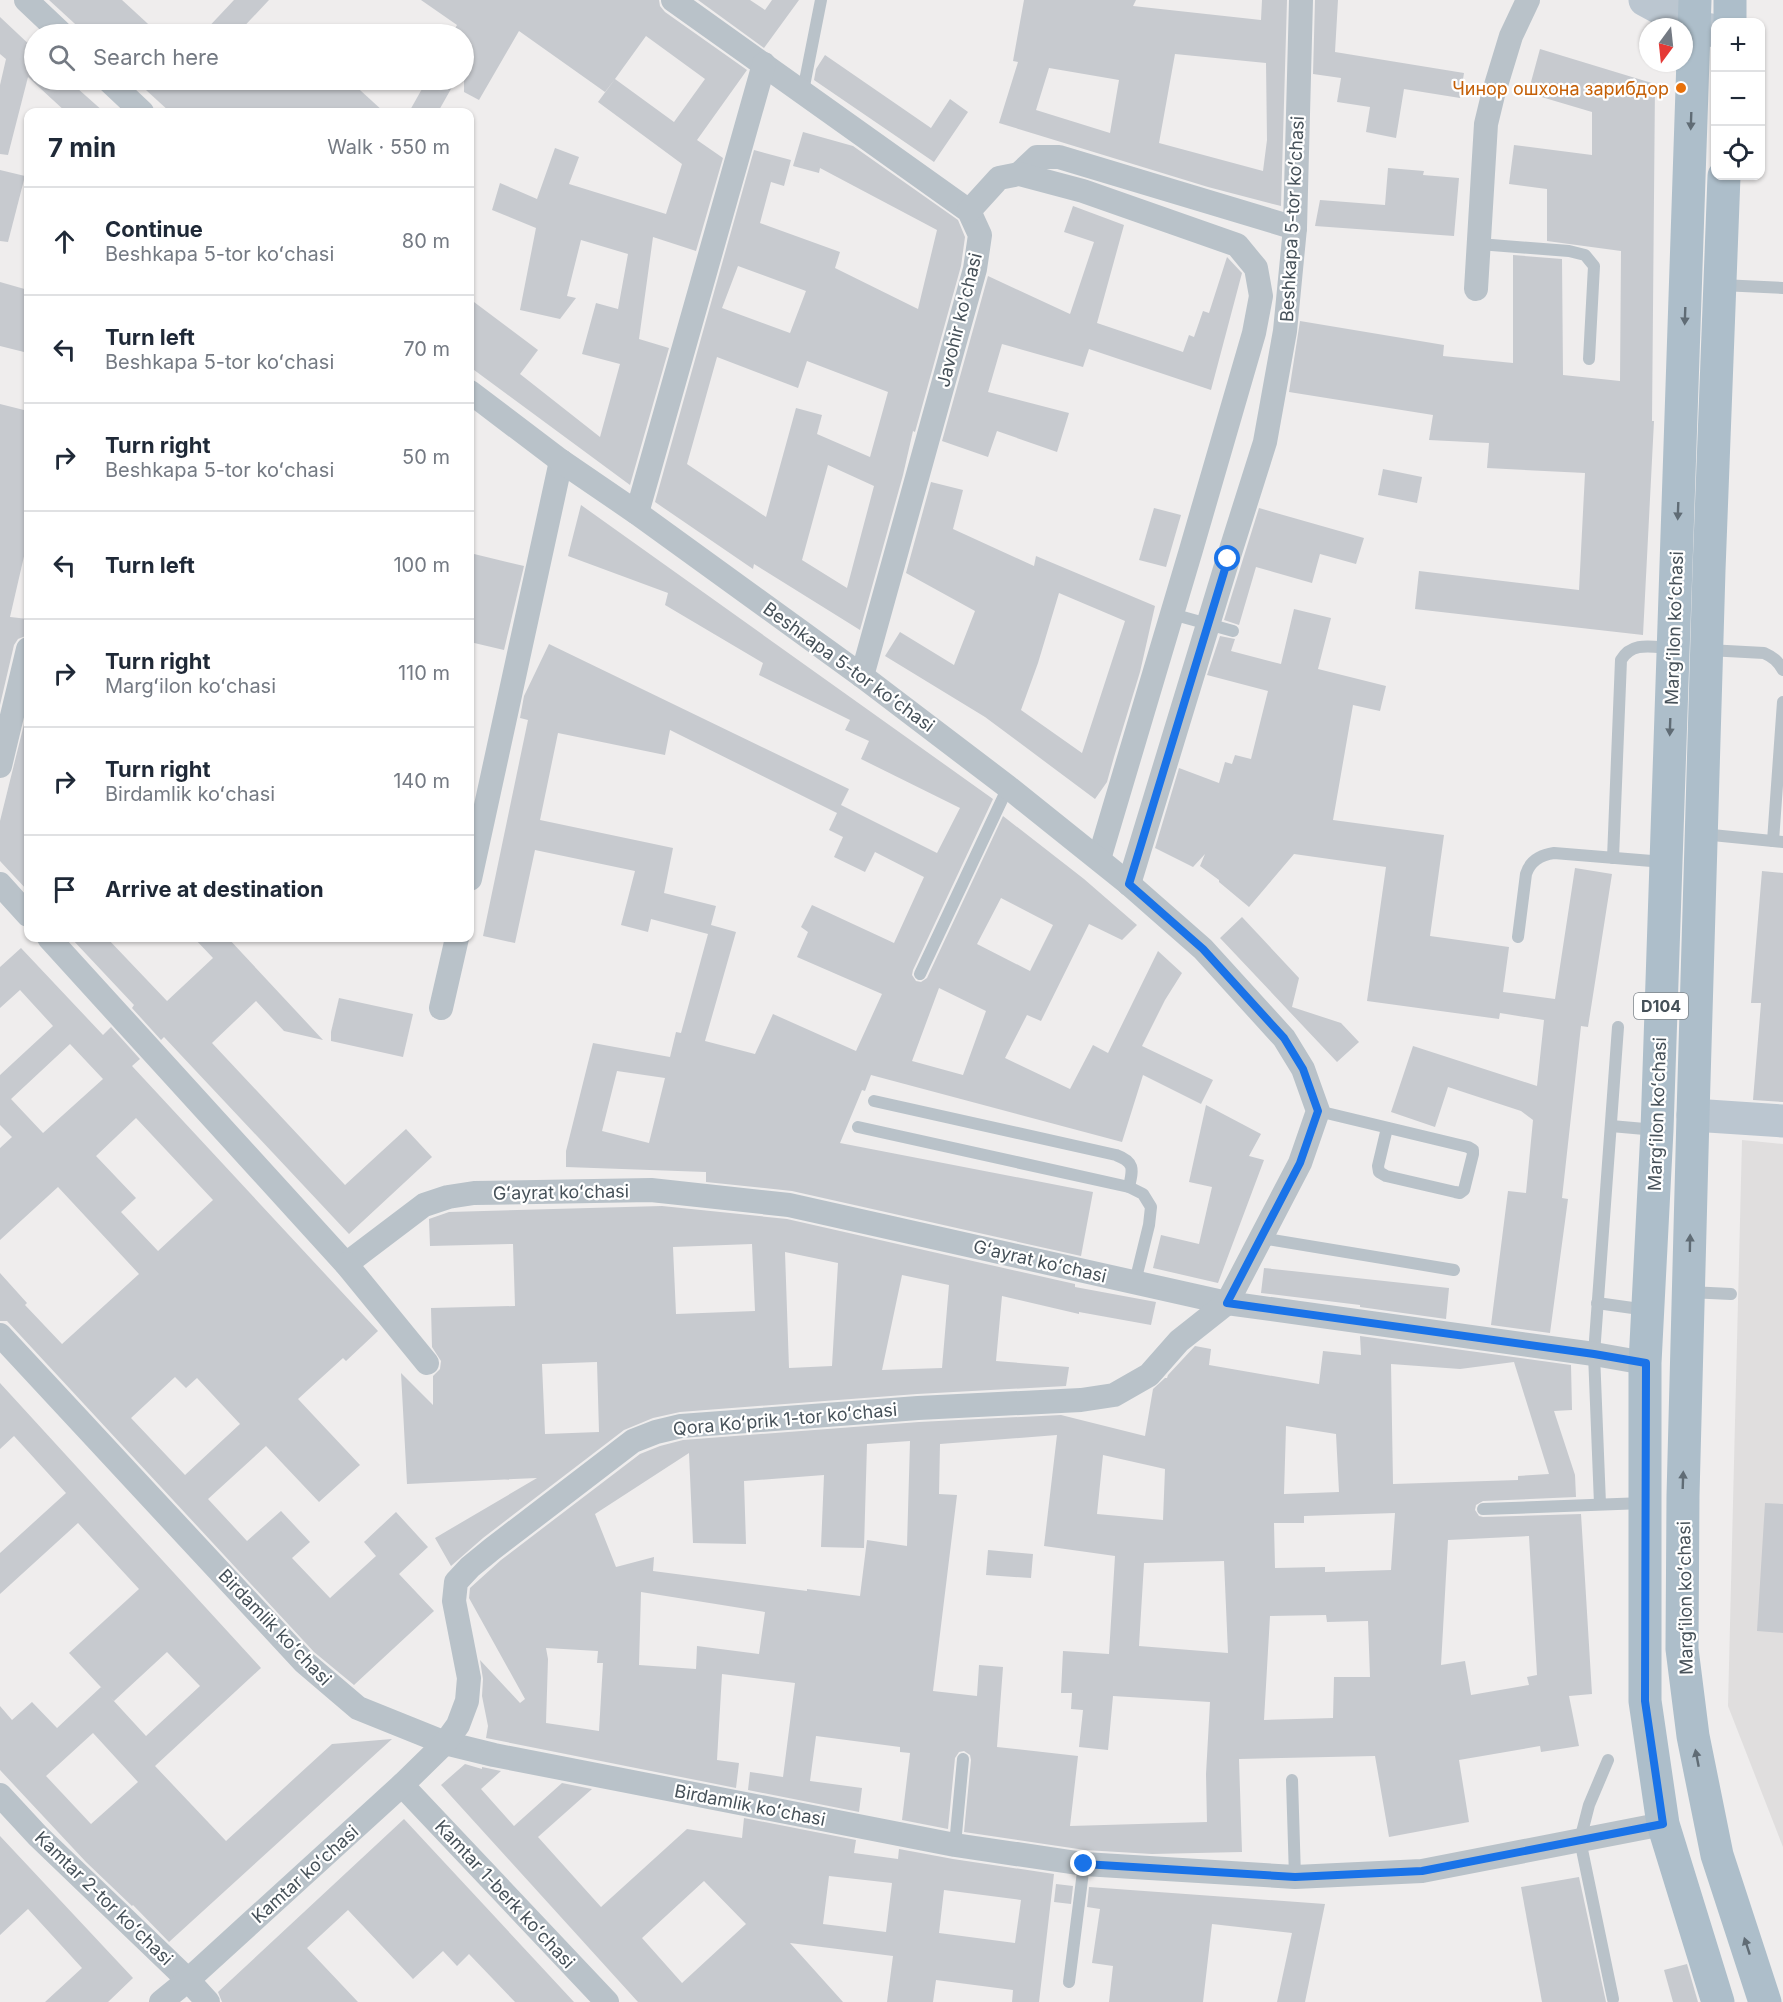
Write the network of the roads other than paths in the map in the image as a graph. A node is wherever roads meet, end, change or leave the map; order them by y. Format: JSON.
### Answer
{"nodes":[{"id":1,"x":27,"y":0,"type":"edge"},
{"id":2,"x":672,"y":0,"type":"edge"},
{"id":3,"x":821,"y":0,"type":"edge"},
{"id":4,"x":1301,"y":0,"type":"edge"},
{"id":5,"x":1528,"y":0,"type":"edge"},
{"id":6,"x":1646,"y":0,"type":"edge"},
{"id":7,"x":1730,"y":0,"type":"edge"},
{"id":8,"x":1730,"y":18,"type":"edge"},
{"id":9,"x":1702,"y":19,"type":"edge"},
{"id":10,"x":52,"y":24,"type":"edge"},
{"id":11,"x":764,"y":64,"type":"junction"},
{"id":12,"x":119,"y":90,"type":"edge"},
{"id":13,"x":803,"y":91,"type":"junction"},
{"id":14,"x":138,"y":108,"type":"edge"},
{"id":15,"x":1019,"y":174,"type":"junction"},
{"id":16,"x":1724,"y":180,"type":"edge"},
{"id":17,"x":969,"y":211,"type":"junction"},
{"id":18,"x":1295,"y":228,"type":"junction"},
{"id":19,"x":1479,"y":244,"type":"junction"},
{"id":20,"x":1720,"y":285,"type":"junction"},
{"id":21,"x":1783,"y":288,"type":"edge"},
{"id":22,"x":1476,"y":289,"type":"dead end"},
{"id":23,"x":1589,"y":359,"type":"dead end"},
{"id":24,"x":474,"y":395,"type":"edge"},
{"id":25,"x":561,"y":461,"type":"junction"},
{"id":26,"x":637,"y":513,"type":"junction"},
{"id":27,"x":1172,"y":614,"type":"junction"},
{"id":28,"x":1208,"y":624,"type":"junction"},
{"id":29,"x":1233,"y":631,"type":"dead end"},
{"id":30,"x":1673,"y":648,"type":"junction"},
{"id":31,"x":1707,"y":650,"type":"junction"},
{"id":32,"x":24,"y":666,"type":"edge"},
{"id":33,"x":1783,"y":670,"type":"edge"},
{"id":34,"x":862,"y":676,"type":"junction"},
{"id":35,"x":1783,"y":702,"type":"edge"},
{"id":36,"x":0,"y":766,"type":"edge"},
{"id":37,"x":1008,"y":787,"type":"junction"},
{"id":38,"x":1701,"y":834,"type":"junction"},
{"id":39,"x":1778,"y":842,"type":"edge"},
{"id":40,"x":1613,"y":858,"type":"junction"},
{"id":41,"x":1099,"y":859,"type":"junction"},
{"id":42,"x":474,"y":861,"type":"edge"},
{"id":43,"x":1665,"y":862,"type":"junction"},
{"id":44,"x":0,"y":884,"type":"edge"},
{"id":45,"x":1129,"y":884,"type":"junction"},
{"id":46,"x":24,"y":911,"type":"edge"},
{"id":47,"x":1518,"y":937,"type":"dead end"},
{"id":48,"x":53,"y":942,"type":"edge"},
{"id":49,"x":456,"y":942,"type":"edge"},
{"id":50,"x":920,"y":974,"type":"dead end"},
{"id":51,"x":441,"y":1008,"type":"dead end"},
{"id":52,"x":1618,"y":1027,"type":"dead end"},
{"id":53,"x":874,"y":1101,"type":"dead end"},
{"id":54,"x":1318,"y":1111,"type":"junction"},
{"id":55,"x":1693,"y":1115,"type":"junction"},
{"id":56,"x":1783,"y":1121,"type":"edge"},
{"id":57,"x":1611,"y":1126,"type":"junction"},
{"id":58,"x":858,"y":1127,"type":"dead end"},
{"id":59,"x":1387,"y":1128,"type":"junction"},
{"id":60,"x":1657,"y":1130,"type":"junction"},
{"id":61,"x":1129,"y":1186,"type":"junction"},
{"id":62,"x":1261,"y":1238,"type":"junction"},
{"id":63,"x":346,"y":1264,"type":"junction"},
{"id":64,"x":1454,"y":1270,"type":"dead end"},
{"id":65,"x":1135,"y":1282,"type":"junction"},
{"id":66,"x":1688,"y":1292,"type":"junction"},
{"id":67,"x":1731,"y":1294,"type":"dead end"},
{"id":68,"x":1227,"y":1303,"type":"junction"},
{"id":69,"x":1597,"y":1303,"type":"junction"},
{"id":70,"x":1648,"y":1311,"type":"junction"},
{"id":71,"x":0,"y":1335,"type":"edge"},
{"id":72,"x":1594,"y":1354,"type":"junction"},
{"id":73,"x":427,"y":1363,"type":"dead end"},
{"id":74,"x":1646,"y":1363,"type":"junction"},
{"id":75,"x":1646,"y":1503,"type":"junction"},
{"id":76,"x":1600,"y":1504,"type":"junction"},
{"id":77,"x":1483,"y":1509,"type":"dead end"},
{"id":78,"x":445,"y":1743,"type":"junction"},
{"id":79,"x":963,"y":1759,"type":"dead end"},
{"id":80,"x":1608,"y":1760,"type":"dead end"},
{"id":81,"x":1292,"y":1780,"type":"dead end"},
{"id":82,"x":402,"y":1785,"type":"junction"},
{"id":83,"x":0,"y":1795,"type":"edge"},
{"id":84,"x":1663,"y":1824,"type":"junction"},
{"id":85,"x":1580,"y":1840,"type":"junction"},
{"id":86,"x":955,"y":1845,"type":"junction"},
{"id":87,"x":1084,"y":1864,"type":"junction"},
{"id":88,"x":1295,"y":1877,"type":"junction"},
{"id":89,"x":188,"y":1980,"type":"junction"},
{"id":90,"x":1069,"y":1982,"type":"dead end"},
{"id":91,"x":1613,"y":2000,"type":"dead end"},
{"id":92,"x":161,"y":2002,"type":"edge"},
{"id":93,"x":208,"y":2002,"type":"edge"},
{"id":94,"x":607,"y":2002,"type":"edge"},
{"id":95,"x":1718,"y":2002,"type":"edge"},
{"id":96,"x":1765,"y":2002,"type":"edge"}],
"edges":[{"from":1,"to":10,"type":"street"},
{"from":2,"to":11,"type":"street"},
{"from":3,"to":13,"type":"lane"},
{"from":4,"to":18,"type":"street","name":"Beshkapa 5-tor koʻchasi"},
{"from":5,"to":19,"type":"street"},
{"from":6,"to":9,"type":"street"},
{"from":7,"to":8,"type":"main road"},
{"from":9,"to":30,"type":"main road","name":"Margʻilon koʻchasi","number":"D104","one_way":true},
{"from":11,"to":13,"type":"street"},
{"from":11,"to":26,"type":"street"},
{"from":12,"to":14,"type":"street"},
{"from":13,"to":17,"type":"street"},
{"from":15,"to":17,"type":"street"},
{"from":15,"to":18,"type":"street"},
{"from":15,"to":27,"type":"street"},
{"from":16,"to":20,"type":"main road","name":"Margʻilon koʻchasi","number":"D104"},
{"from":17,"to":34,"type":"street","name":"Javohir ko'chasi"},
{"from":18,"to":28,"type":"street","name":"Beshkapa 5-tor koʻchasi"},
{"from":19,"to":22,"type":"street"},
{"from":19,"to":23,"type":"lane"},
{"from":20,"to":21,"type":"lane"},
{"from":20,"to":31,"type":"main road","name":"Margʻilon koʻchasi","number":"D104"},
{"from":24,"to":25,"type":"street","name":"Beshkapa 5-tor koʻchasi"},
{"from":25,"to":26,"type":"street","name":"Beshkapa 5-tor koʻchasi"},
{"from":25,"to":42,"type":"street"},
{"from":26,"to":34,"type":"street","name":"Beshkapa 5-tor koʻchasi"},
{"from":27,"to":28,"type":"lane"},
{"from":27,"to":41,"type":"street"},
{"from":28,"to":29,"type":"lane"},
{"from":28,"to":45,"type":"street","name":"Beshkapa 5-tor koʻchasi"},
{"from":30,"to":40,"type":"lane"},
{"from":30,"to":43,"type":"main road","name":"Margʻilon koʻchasi","number":"D104","one_way":true},
{"from":31,"to":33,"type":"lane"},
{"from":31,"to":38,"type":"main road","name":"Margʻilon koʻchasi","number":"D104"},
{"from":32,"to":36,"type":"street"},
{"from":34,"to":37,"type":"street","name":"Beshkapa 5-tor koʻchasi"},
{"from":35,"to":39,"type":"lane"},
{"from":37,"to":41,"type":"street","name":"Beshkapa 5-tor koʻchasi"},
{"from":37,"to":50,"type":"lane"},
{"from":38,"to":39,"type":"lane"},
{"from":38,"to":55,"type":"main road","name":"Margʻilon koʻchasi","number":"D104"},
{"from":40,"to":43,"type":"lane"},
{"from":40,"to":47,"type":"lane"},
{"from":41,"to":45,"type":"street","name":"Beshkapa 5-tor koʻchasi"},
{"from":43,"to":60,"type":"main road","name":"Margʻilon koʻchasi","number":"D104"},
{"from":44,"to":46,"type":"street"},
{"from":45,"to":54,"type":"street","name":"Beshkapa 5-tor koʻchasi"},
{"from":48,"to":63,"type":"street"},
{"from":49,"to":51,"type":"street"},
{"from":52,"to":57,"type":"lane"},
{"from":53,"to":61,"type":"lane"},
{"from":54,"to":59,"type":"lane"},
{"from":54,"to":62,"type":"street"},
{"from":55,"to":56,"type":"street"},
{"from":66,"to":55,"type":"main road","name":"Margʻilon koʻchasi","number":"D104","one_way":true},
{"from":57,"to":60,"type":"lane"},
{"from":57,"to":69,"type":"lane"},
{"from":58,"to":61,"type":"lane"},
{"from":59,"to":59,"type":"lane"},
{"from":60,"to":70,"type":"main road","name":"Margʻilon koʻchasi","number":"D104"},
{"from":61,"to":65,"type":"lane"},
{"from":62,"to":64,"type":"lane"},
{"from":62,"to":68,"type":"street"},
{"from":63,"to":65,"type":"street","name":"Gʻayrat koʻchasi"},
{"from":63,"to":73,"type":"street"},
{"from":65,"to":68,"type":"street","name":"Gʻayrat koʻchasi"},
{"from":66,"to":67,"type":"lane"},
{"from":96,"to":66,"type":"main road","name":"Margʻilon koʻchasi","number":"D104","one_way":true},
{"from":68,"to":72,"type":"street","name":"Gʻayrat koʻchasi"},
{"from":68,"to":78,"type":"street","name":"Qora Koʻprik 1-tor koʻchasi"},
{"from":69,"to":70,"type":"lane"},
{"from":69,"to":72,"type":"lane"},
{"from":70,"to":74,"type":"main road","name":"Margʻilon koʻchasi","number":"D104"},
{"from":71,"to":78,"type":"street","name":"Birdamlik koʻchasi"},
{"from":72,"to":74,"type":"street","name":"Gʻayrat koʻchasi"},
{"from":72,"to":76,"type":"lane"},
{"from":74,"to":75,"type":"main road","name":"Margʻilon koʻchasi","number":"D104"},
{"from":75,"to":76,"type":"lane"},
{"from":75,"to":84,"type":"main road","name":"Margʻilon koʻchasi","number":"D104"},
{"from":76,"to":77,"type":"lane"},
{"from":78,"to":82,"type":"street","name":"Kamtar koʻchasi"},
{"from":78,"to":86,"type":"street","name":"Birdamlik koʻchasi"},
{"from":79,"to":86,"type":"lane"},
{"from":80,"to":85,"type":"lane"},
{"from":81,"to":88,"type":"lane"},
{"from":82,"to":89,"type":"street","name":"Kamtar koʻchasi"},
{"from":82,"to":94,"type":"street","name":"Kamtar 1-berk koʻchasi"},
{"from":83,"to":89,"type":"street","name":"Kamtar 2-tor koʻchasi"},
{"from":84,"to":85,"type":"street","name":"Birdamlik koʻchasi"},
{"from":84,"to":95,"type":"main road","name":"Margʻilon koʻchasi","number":"D104"},
{"from":85,"to":88,"type":"street","name":"Birdamlik koʻchasi"},
{"from":85,"to":91,"type":"lane"},
{"from":86,"to":87,"type":"street","name":"Birdamlik koʻchasi"},
{"from":87,"to":88,"type":"street","name":"Birdamlik koʻchasi"},
{"from":87,"to":90,"type":"lane"},
{"from":89,"to":92,"type":"street","name":"Kamtar koʻchasi"},
{"from":89,"to":93,"type":"street","name":"Kamtar 2-tor koʻchasi"}]}
